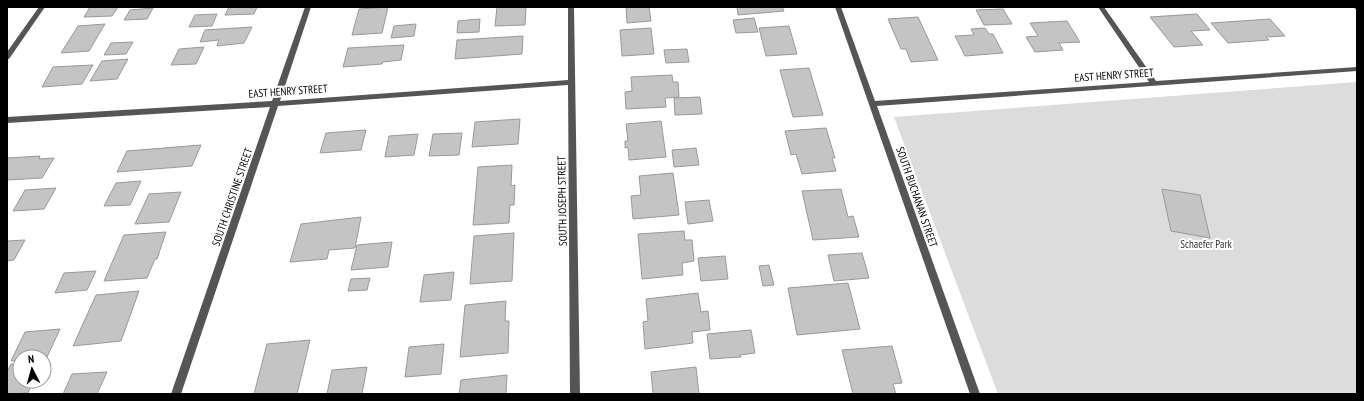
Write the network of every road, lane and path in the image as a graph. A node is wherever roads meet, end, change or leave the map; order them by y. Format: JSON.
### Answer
{"nodes":[{"id":1,"x":42,"y":7,"type":"edge"},
{"id":2,"x":308,"y":7,"type":"edge"},
{"id":3,"x":571,"y":7,"type":"edge"},
{"id":4,"x":838,"y":7,"type":"edge"},
{"id":5,"x":1101,"y":7,"type":"edge"},
{"id":6,"x":7,"y":57,"type":"edge"},
{"id":7,"x":1357,"y":69,"type":"edge"},
{"id":8,"x":571,"y":82,"type":"junction"},
{"id":9,"x":1154,"y":83,"type":"junction"},
{"id":10,"x":275,"y":104,"type":"junction"},
{"id":11,"x":872,"y":104,"type":"junction"},
{"id":12,"x":7,"y":120,"type":"edge"},
{"id":13,"x":176,"y":394,"type":"edge"},
{"id":14,"x":575,"y":394,"type":"edge"},
{"id":15,"x":975,"y":394,"type":"edge"}],
"edges":[{"from":1,"to":6,"type":"street"},
{"from":2,"to":10,"type":"street","name":"SOUTH CHRISTINE STREET"},
{"from":3,"to":8,"type":"street","name":"SOUTH JOSEPH STREET"},
{"from":4,"to":11,"type":"street","name":"SOUTH BUCHANAN STREET"},
{"from":5,"to":9,"type":"street"},
{"from":7,"to":9,"type":"street","name":"EAST HENRY STREET"},
{"from":8,"to":10,"type":"street","name":"EAST HENRY STREET"},
{"from":8,"to":14,"type":"street","name":"SOUTH JOSEPH STREET"},
{"from":9,"to":11,"type":"street","name":"EAST HENRY STREET"},
{"from":10,"to":12,"type":"street","name":"EAST HENRY STREET"},
{"from":10,"to":13,"type":"street","name":"SOUTH CHRISTINE STREET"},
{"from":11,"to":15,"type":"street","name":"SOUTH BUCHANAN STREET"}]}
